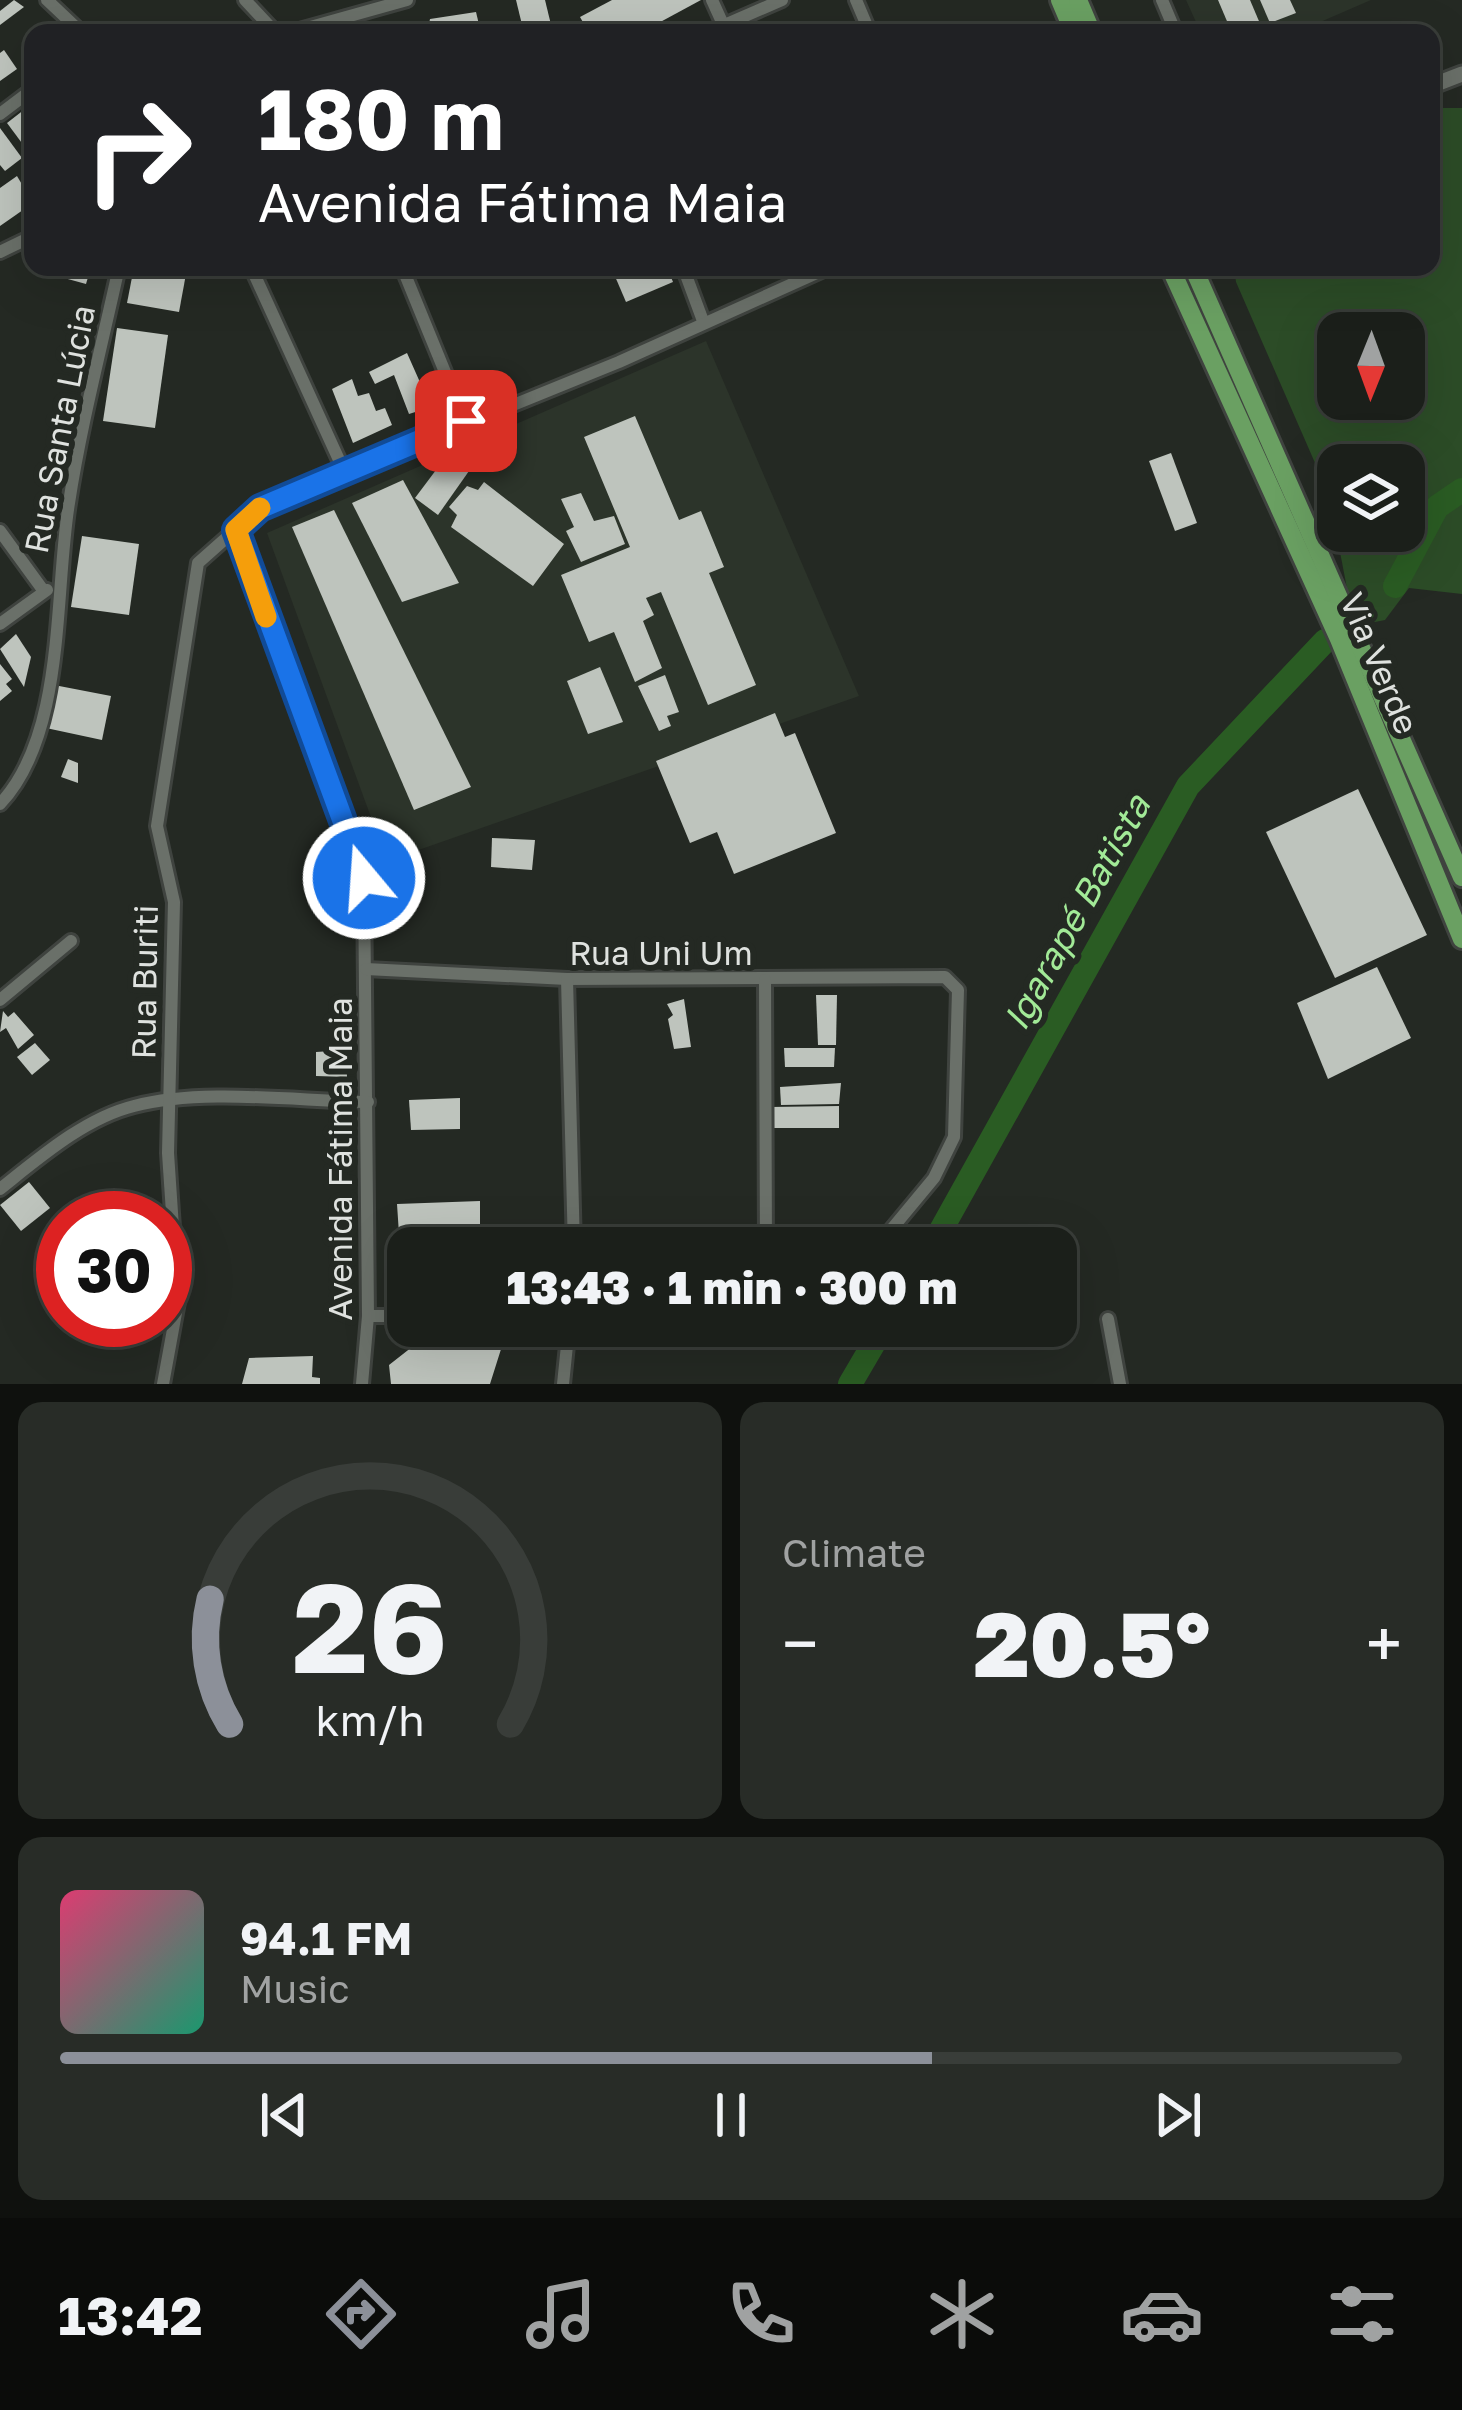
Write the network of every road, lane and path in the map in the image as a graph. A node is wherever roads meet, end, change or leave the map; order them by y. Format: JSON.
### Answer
{"nodes":[{"id":1,"x":47,"y":0,"type":"edge"},
{"id":2,"x":245,"y":0,"type":"edge"},
{"id":3,"x":407,"y":0,"type":"edge"},
{"id":4,"x":782,"y":0,"type":"edge"},
{"id":5,"x":72,"y":24,"type":"edge"},
{"id":6,"x":268,"y":24,"type":"edge"},
{"id":7,"x":321,"y":24,"type":"edge"},
{"id":8,"x":736,"y":24,"type":"edge"},
{"id":9,"x":24,"y":96,"type":"edge"},
{"id":10,"x":0,"y":114,"type":"edge"},
{"id":11,"x":117,"y":276,"type":"edge"},
{"id":12,"x":255,"y":276,"type":"edge"},
{"id":13,"x":406,"y":276,"type":"edge"},
{"id":14,"x":686,"y":276,"type":"edge"},
{"id":15,"x":809,"y":276,"type":"edge"},
{"id":16,"x":1186,"y":276,"type":"edge"},
{"id":17,"x":1186,"y":276,"type":"edge"},
{"id":18,"x":704,"y":321,"type":"junction"},
{"id":19,"x":466,"y":421,"type":"junction"},
{"id":20,"x":345,"y":473,"type":"junction"},
{"id":21,"x":236,"y":530,"type":"junction"},
{"id":22,"x":0,"y":531,"type":"edge"},
{"id":23,"x":49,"y":590,"type":"junction"},
{"id":24,"x":0,"y":624,"type":"edge"},
{"id":25,"x":0,"y":804,"type":"edge"},
{"id":26,"x":1462,"y":877,"type":"edge"},
{"id":27,"x":1462,"y":939,"type":"edge"},
{"id":28,"x":71,"y":941,"type":"dead end"},
{"id":29,"x":366,"y":969,"type":"junction"},
{"id":30,"x":567,"y":980,"type":"junction"},
{"id":31,"x":765,"y":980,"type":"junction"},
{"id":32,"x":0,"y":1000,"type":"edge"},
{"id":33,"x":170,"y":1100,"type":"junction"},
{"id":34,"x":368,"y":1102,"type":"junction"},
{"id":35,"x":0,"y":1189,"type":"edge"},
{"id":36,"x":573,"y":1227,"type":"edge"},
{"id":37,"x":766,"y":1227,"type":"edge"},
{"id":38,"x":893,"y":1227,"type":"edge"},
{"id":39,"x":368,"y":1316,"type":"junction"},
{"id":40,"x":387,"y":1316,"type":"edge"},
{"id":41,"x":1108,"y":1319,"type":"dead end"},
{"id":42,"x":567,"y":1347,"type":"edge"},
{"id":43,"x":163,"y":1384,"type":"edge"},
{"id":44,"x":362,"y":1384,"type":"edge"},
{"id":45,"x":563,"y":1384,"type":"edge"},
{"id":46,"x":1120,"y":1384,"type":"edge"}],
"edges":[{"from":1,"to":5,"type":"street"},
{"from":2,"to":6,"type":"street"},
{"from":3,"to":7,"type":"street"},
{"from":4,"to":8,"type":"street"},
{"from":9,"to":10,"type":"street"},
{"from":11,"to":23,"type":"street","name":"Rua Santa Lúcia"},
{"from":12,"to":20,"type":"street"},
{"from":13,"to":19,"type":"street"},
{"from":14,"to":18,"type":"street"},
{"from":15,"to":18,"type":"street"},
{"from":16,"to":26,"type":"main road","name":"Via Verde"},
{"from":17,"to":27,"type":"main road","name":"Via Verde"},
{"from":18,"to":19,"type":"street"},
{"from":19,"to":20,"type":"street"},
{"from":20,"to":21,"type":"street"},
{"from":21,"to":29,"type":"street","name":"Avenida Fátima Maia"},
{"from":21,"to":33,"type":"street","name":"Rua Buriti"},
{"from":22,"to":23,"type":"street"},
{"from":23,"to":24,"type":"street"},
{"from":23,"to":25,"type":"street","name":"Rua Santa Lúcia"},
{"from":28,"to":32,"type":"street"},
{"from":29,"to":30,"type":"street","name":"Rua Uni Um"},
{"from":29,"to":34,"type":"street","name":"Avenida Fátima Maia"},
{"from":30,"to":31,"type":"street","name":"Rua Uni Um"},
{"from":30,"to":36,"type":"street"},
{"from":31,"to":37,"type":"street"},
{"from":31,"to":38,"type":"street","name":"Rua Uni Um"},
{"from":33,"to":34,"type":"street"},
{"from":33,"to":35,"type":"street"},
{"from":33,"to":43,"type":"street","name":"Rua Buriti"},
{"from":34,"to":39,"type":"street","name":"Avenida Fátima Maia"},
{"from":39,"to":40,"type":"street"},
{"from":39,"to":44,"type":"street","name":"Avenida Fátima Maia"},
{"from":41,"to":46,"type":"street"},
{"from":42,"to":45,"type":"street"}]}
